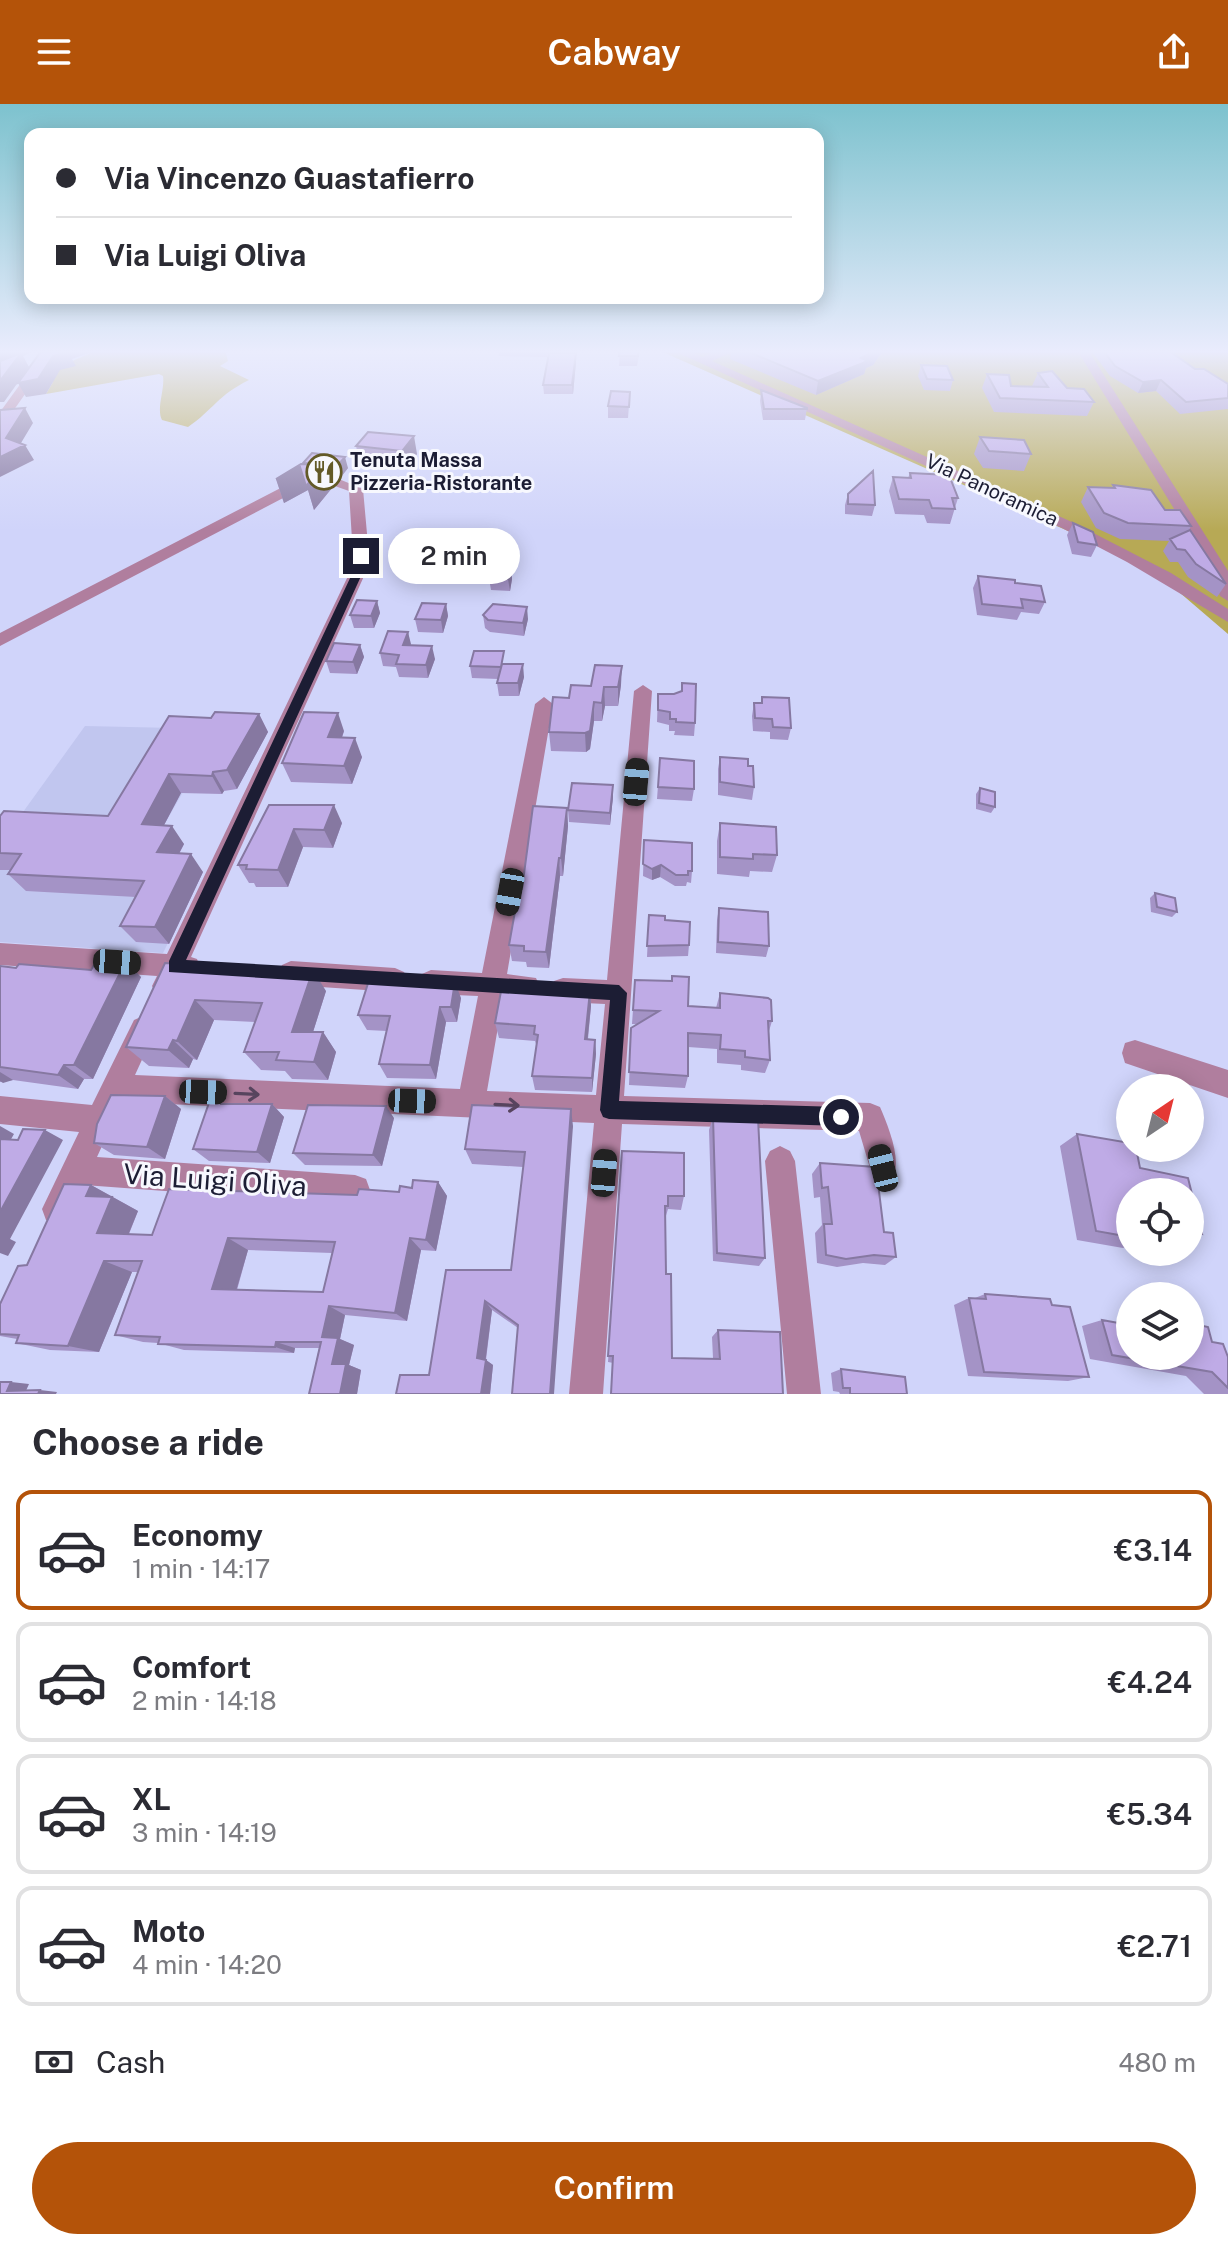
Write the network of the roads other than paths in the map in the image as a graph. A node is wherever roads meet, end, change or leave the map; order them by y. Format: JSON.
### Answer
{"nodes":[{"id":1,"x":812,"y":410,"type":"edge"},
{"id":2,"x":1120,"y":410,"type":"edge"},
{"id":3,"x":1228,"y":596,"type":"edge"},
{"id":4,"x":1228,"y":617,"type":"edge"},
{"id":5,"x":0,"y":640,"type":"edge"},
{"id":6,"x":643,"y":691,"type":"dead end"},
{"id":7,"x":544,"y":704,"type":"dead end"},
{"id":8,"x":0,"y":954,"type":"edge"},
{"id":9,"x":175,"y":966,"type":"junction"},
{"id":10,"x":207,"y":968,"type":"edge"},
{"id":11,"x":271,"y":972,"type":"edge"},
{"id":12,"x":494,"y":986,"type":"junction"},
{"id":13,"x":619,"y":993,"type":"junction"},
{"id":14,"x":1135,"y":1053,"type":"dead end"},
{"id":15,"x":1228,"y":1084,"type":"edge"},
{"id":16,"x":113,"y":1088,"type":"junction"},
{"id":17,"x":471,"y":1104,"type":"junction"},
{"id":18,"x":0,"y":1110,"type":"edge"},
{"id":19,"x":609,"y":1110,"type":"junction"},
{"id":20,"x":99,"y":1120,"type":"junction"},
{"id":21,"x":780,"y":1161,"type":"dead end"},
{"id":22,"x":883,"y":1168,"type":"dead end"},
{"id":23,"x":75,"y":1170,"type":"junction"},
{"id":24,"x":355,"y":1190,"type":"edge"},
{"id":25,"x":44,"y":1238,"type":"edge"},
{"id":26,"x":586,"y":1394,"type":"edge"},
{"id":27,"x":804,"y":1394,"type":"edge"}],
"edges":[{"from":1,"to":4,"type":"street","name":"Via Panoramica"},
{"from":2,"to":3,"type":"street"},
{"from":5,"to":9,"type":"street"},
{"from":6,"to":13,"type":"street"},
{"from":7,"to":12,"type":"street"},
{"from":8,"to":9,"type":"street"},
{"from":9,"to":10,"type":"street"},
{"from":9,"to":16,"type":"street"},
{"from":11,"to":12,"type":"street"},
{"from":12,"to":13,"type":"street"},
{"from":12,"to":17,"type":"street"},
{"from":13,"to":19,"type":"street"},
{"from":14,"to":15,"type":"street"},
{"from":16,"to":17,"type":"street","one_way":true},
{"from":16,"to":20,"type":"street"},
{"from":17,"to":19,"type":"street","one_way":true},
{"from":18,"to":20,"type":"street"},
{"from":19,"to":22,"type":"street"},
{"from":19,"to":26,"type":"street"},
{"from":20,"to":23,"type":"street"},
{"from":21,"to":27,"type":"street"},
{"from":23,"to":24,"type":"street","name":"Via Luigi Oliva"},
{"from":23,"to":25,"type":"street"}]}
